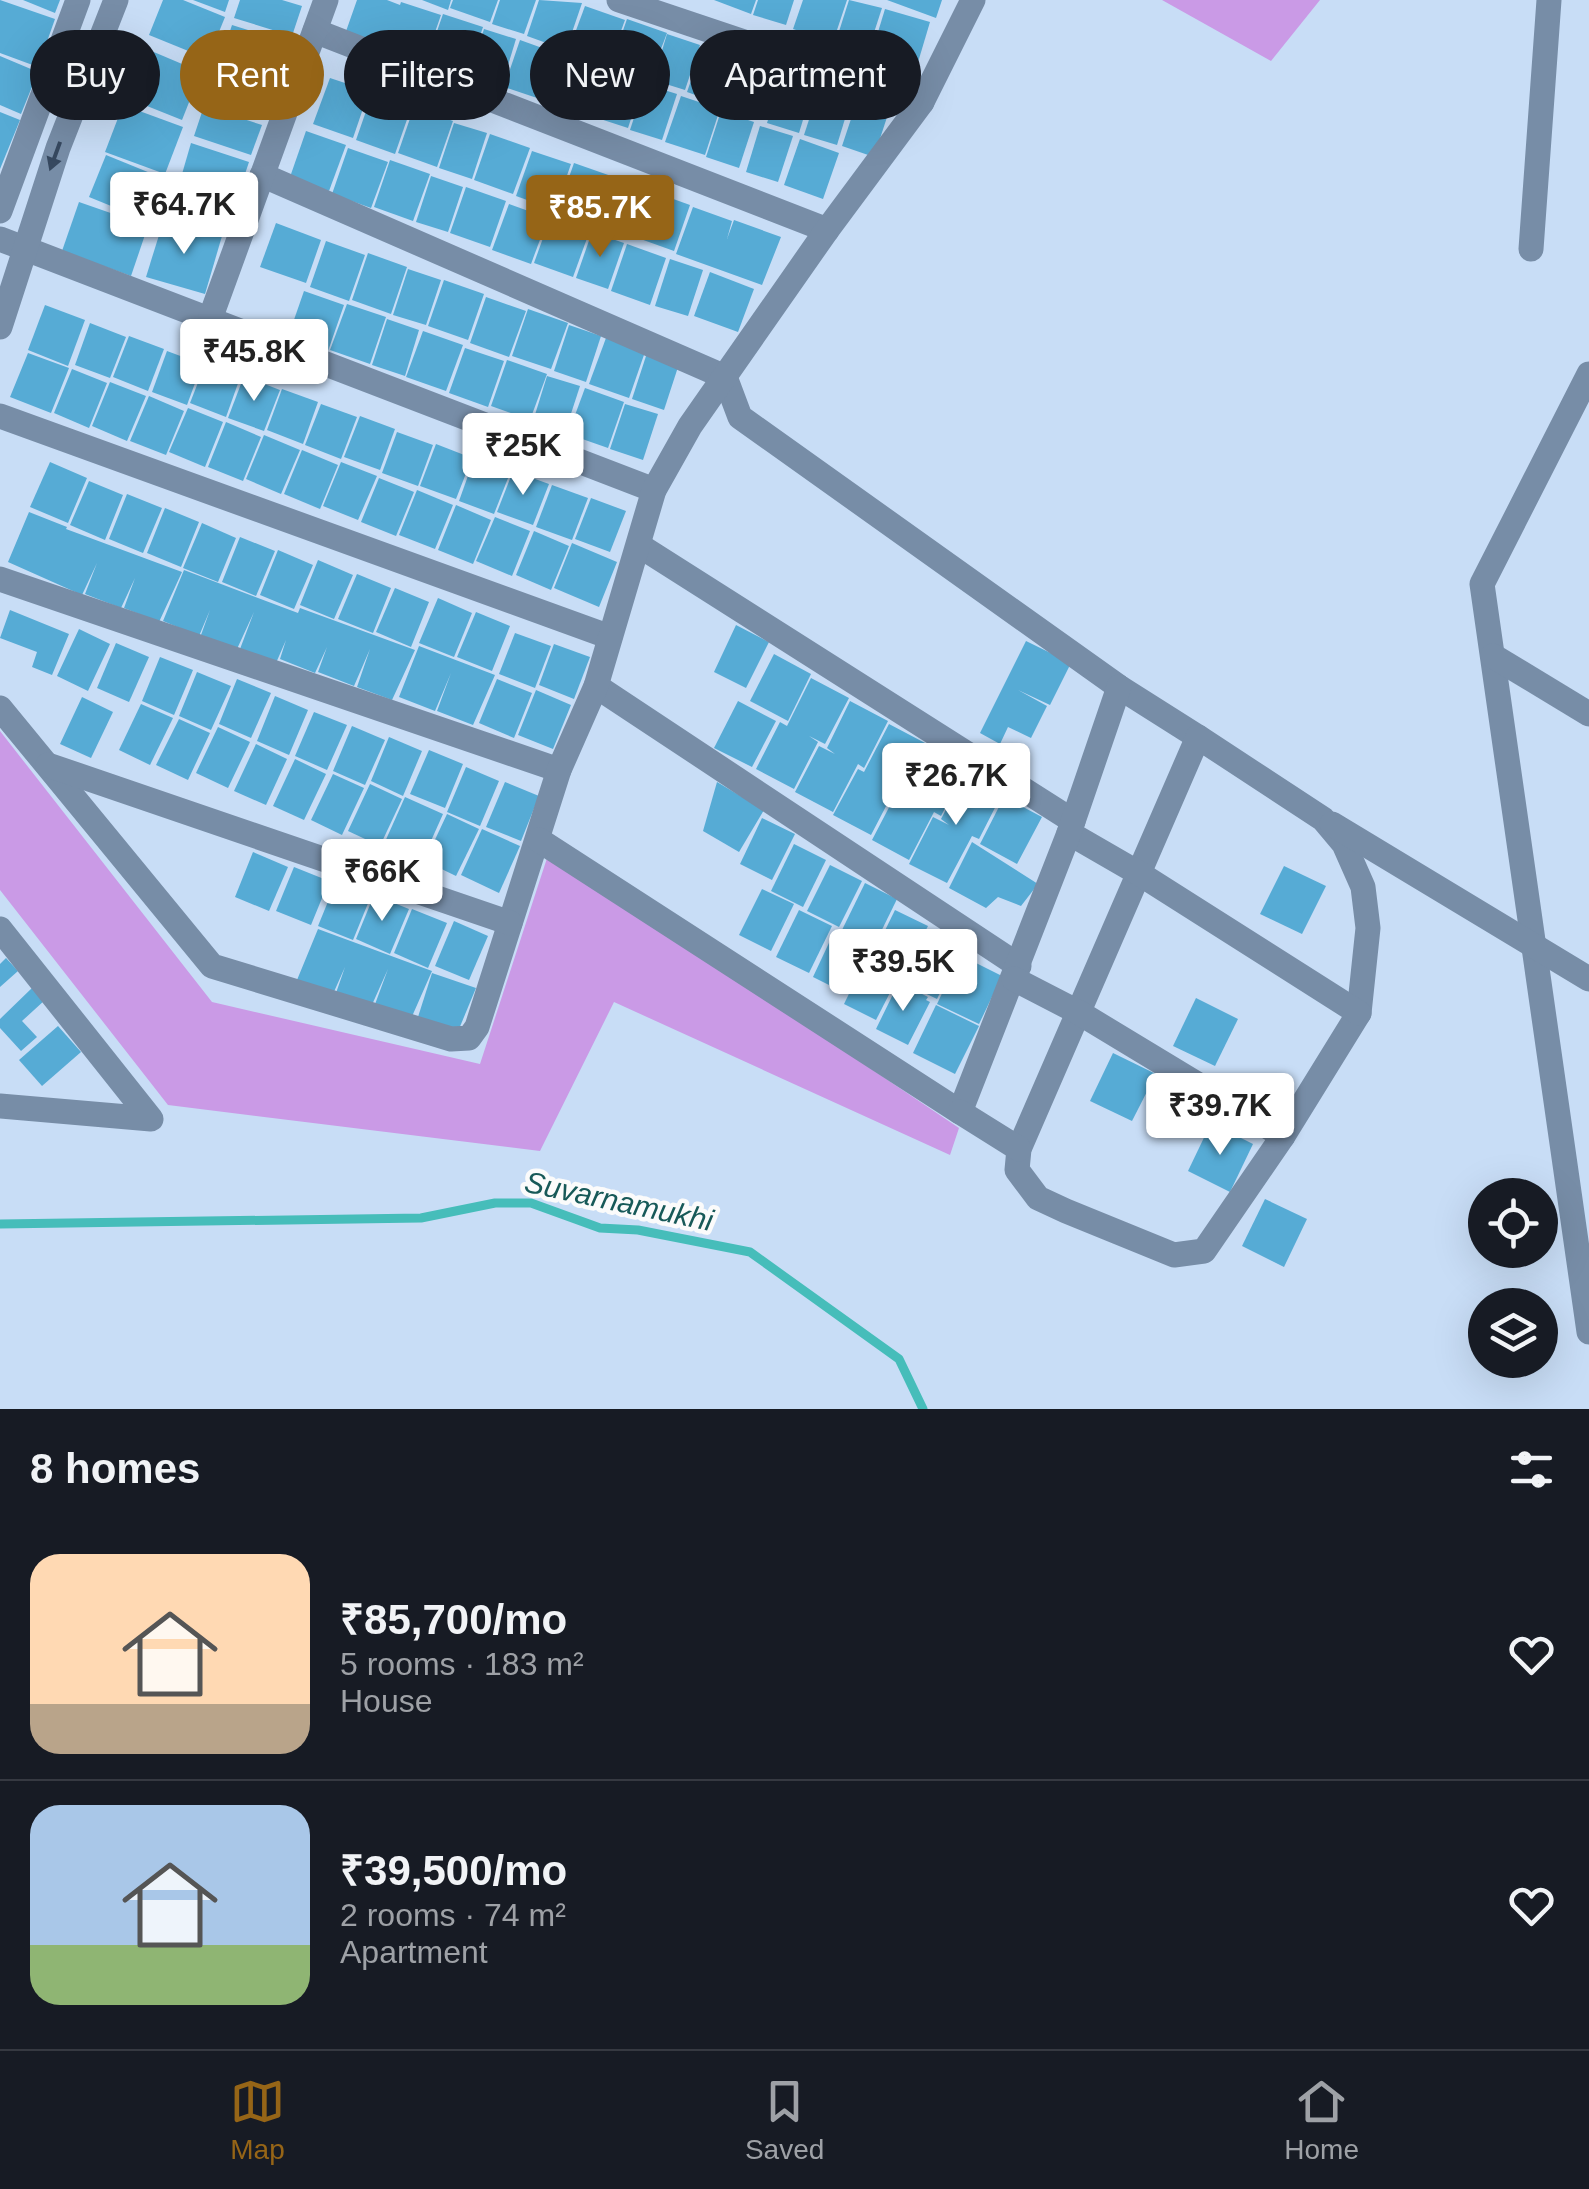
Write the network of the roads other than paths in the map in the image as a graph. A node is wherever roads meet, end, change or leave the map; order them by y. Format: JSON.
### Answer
{"nodes":[{"id":1,"x":78,"y":0,"type":"edge"},
{"id":2,"x":116,"y":0,"type":"edge"},
{"id":3,"x":326,"y":0,"type":"edge"},
{"id":4,"x":619,"y":0,"type":"edge"},
{"id":5,"x":974,"y":0,"type":"edge"},
{"id":6,"x":1550,"y":0,"type":"edge"},
{"id":7,"x":315,"y":30,"type":"edge"},
{"id":8,"x":324,"y":34,"type":"edge"},
{"id":9,"x":922,"y":102,"type":"junction"},
{"id":10,"x":282,"y":120,"type":"edge"},
{"id":11,"x":262,"y":174,"type":"junction"},
{"id":12,"x":0,"y":211,"type":"edge"},
{"id":13,"x":827,"y":230,"type":"junction"},
{"id":14,"x":12,"y":243,"type":"edge"},
{"id":15,"x":1531,"y":249,"type":"dead end"},
{"id":16,"x":210,"y":319,"type":"junction"},
{"id":17,"x":0,"y":326,"type":"edge"},
{"id":18,"x":1589,"y":374,"type":"edge"},
{"id":19,"x":725,"y":377,"type":"junction"},
{"id":20,"x":0,"y":416,"type":"edge"},
{"id":21,"x":654,"y":490,"type":"junction"},
{"id":22,"x":640,"y":546,"type":"junction"},
{"id":23,"x":0,"y":580,"type":"edge"},
{"id":24,"x":610,"y":636,"type":"junction"},
{"id":25,"x":1493,"y":656,"type":"junction"},
{"id":26,"x":596,"y":686,"type":"junction"},
{"id":27,"x":1119,"y":688,"type":"junction"},
{"id":28,"x":0,"y":708,"type":"edge"},
{"id":29,"x":1589,"y":714,"type":"edge"},
{"id":30,"x":1198,"y":737,"type":"junction"},
{"id":31,"x":48,"y":765,"type":"junction"},
{"id":32,"x":558,"y":770,"type":"junction"},
{"id":33,"x":1324,"y":819,"type":"junction"},
{"id":34,"x":1071,"y":828,"type":"junction"},
{"id":35,"x":539,"y":840,"type":"junction"},
{"id":36,"x":1140,"y":874,"type":"junction"},
{"id":37,"x":510,"y":923,"type":"junction"},
{"id":38,"x":0,"y":929,"type":"edge"},
{"id":39,"x":1534,"y":946,"type":"junction"},
{"id":40,"x":1016,"y":973,"type":"junction"},
{"id":41,"x":1589,"y":979,"type":"edge"},
{"id":42,"x":1078,"y":1012,"type":"junction"},
{"id":43,"x":1359,"y":1012,"type":"junction"},
{"id":44,"x":0,"y":1106,"type":"edge"},
{"id":45,"x":960,"y":1112,"type":"junction"},
{"id":46,"x":1282,"y":1136,"type":"junction"},
{"id":47,"x":1019,"y":1148,"type":"junction"},
{"id":48,"x":1589,"y":1332,"type":"edge"}],
"edges":[{"from":1,"to":12,"type":"street"},
{"from":2,"to":14,"type":"street","one_way":true},
{"from":3,"to":7,"type":"street"},
{"from":4,"to":9,"type":"street"},
{"from":5,"to":9,"type":"street"},
{"from":6,"to":15,"type":"street"},
{"from":8,"to":13,"type":"street"},
{"from":9,"to":13,"type":"street"},
{"from":10,"to":11,"type":"street"},
{"from":11,"to":16,"type":"street"},
{"from":11,"to":19,"type":"street"},
{"from":13,"to":19,"type":"street"},
{"from":14,"to":16,"type":"street"},
{"from":14,"to":17,"type":"street"},
{"from":16,"to":21,"type":"street"},
{"from":18,"to":25,"type":"street"},
{"from":19,"to":21,"type":"street"},
{"from":19,"to":27,"type":"street"},
{"from":20,"to":24,"type":"street"},
{"from":21,"to":22,"type":"street"},
{"from":22,"to":24,"type":"street"},
{"from":22,"to":34,"type":"street"},
{"from":23,"to":32,"type":"street"},
{"from":24,"to":26,"type":"street"},
{"from":25,"to":29,"type":"street"},
{"from":25,"to":39,"type":"street"},
{"from":26,"to":32,"type":"street"},
{"from":26,"to":40,"type":"street"},
{"from":27,"to":30,"type":"street"},
{"from":27,"to":34,"type":"street"},
{"from":28,"to":31,"type":"street"},
{"from":30,"to":33,"type":"street"},
{"from":30,"to":36,"type":"street"},
{"from":31,"to":37,"type":"street"},
{"from":31,"to":37,"type":"street"},
{"from":32,"to":35,"type":"street"},
{"from":33,"to":39,"type":"street"},
{"from":33,"to":43,"type":"street"},
{"from":34,"to":36,"type":"street"},
{"from":34,"to":40,"type":"street"},
{"from":35,"to":37,"type":"street"},
{"from":35,"to":45,"type":"street"},
{"from":36,"to":42,"type":"street"},
{"from":36,"to":43,"type":"street"},
{"from":38,"to":44,"type":"street"},
{"from":39,"to":41,"type":"street"},
{"from":39,"to":48,"type":"street"},
{"from":40,"to":42,"type":"street"},
{"from":40,"to":45,"type":"street"},
{"from":42,"to":46,"type":"street"},
{"from":42,"to":47,"type":"street"},
{"from":43,"to":46,"type":"street"},
{"from":45,"to":47,"type":"street"},
{"from":46,"to":47,"type":"street"}]}
